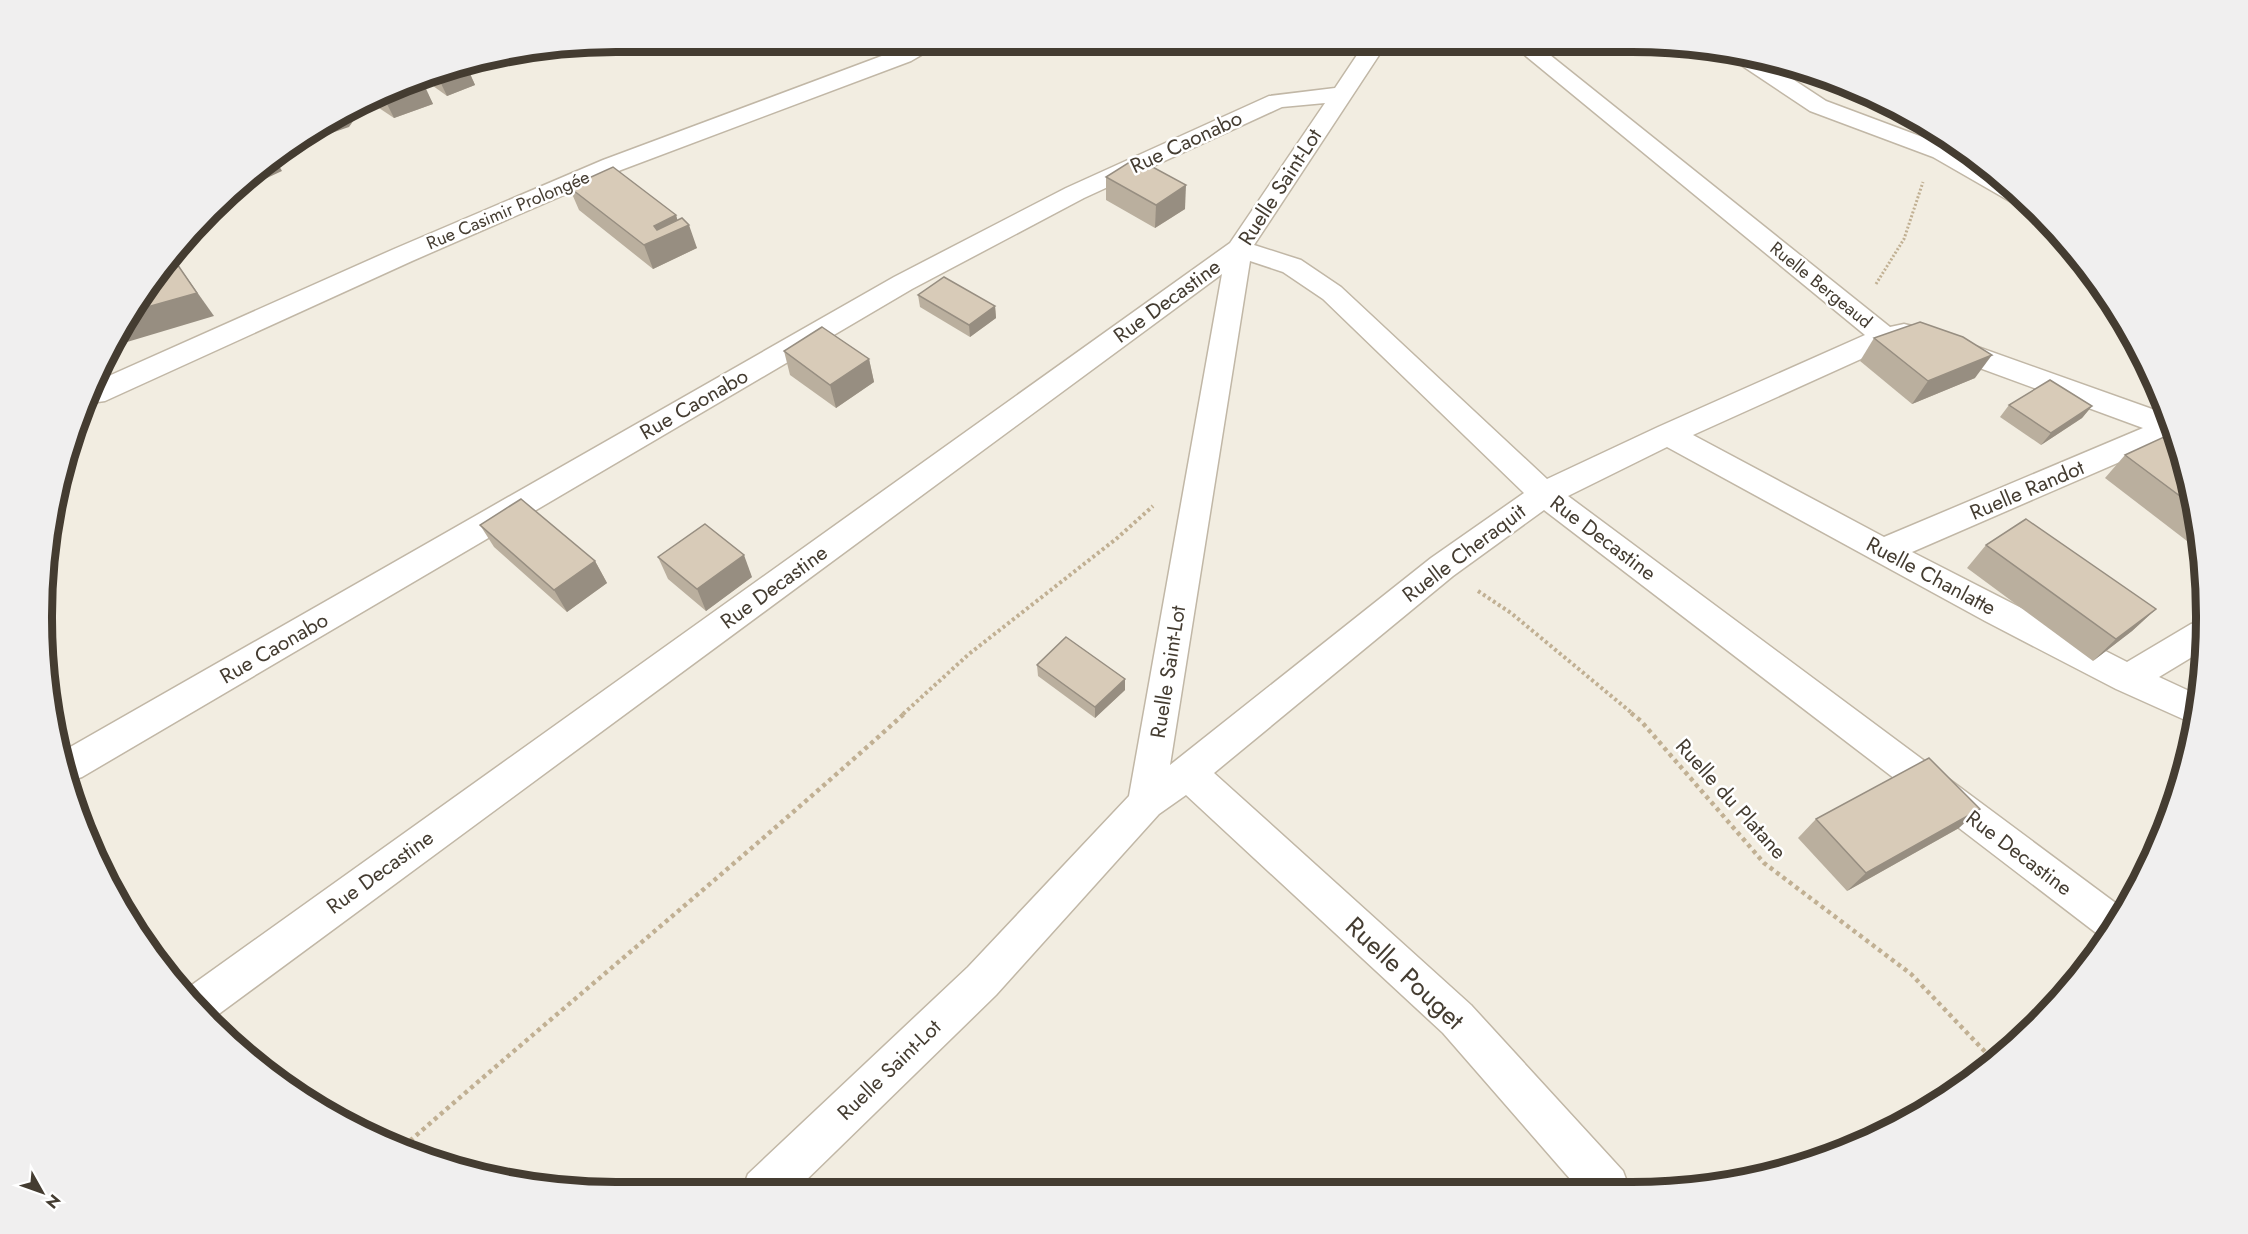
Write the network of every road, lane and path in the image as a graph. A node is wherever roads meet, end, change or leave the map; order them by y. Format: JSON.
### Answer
{"nodes":[{"id":1,"x":910,"y":52,"type":"edge"},
{"id":2,"x":1370,"y":52,"type":"edge"},
{"id":3,"x":1532,"y":52,"type":"edge"},
{"id":4,"x":1761,"y":68,"type":"edge"},
{"id":5,"x":1341,"y":94,"type":"junction"},
{"id":6,"x":1905,"y":137,"type":"junction"},
{"id":7,"x":1983,"y":176,"type":"edge"},
{"id":8,"x":1239,"y":249,"type":"junction"},
{"id":9,"x":1858,"y":314,"type":"junction"},
{"id":10,"x":1885,"y":337,"type":"junction"},
{"id":11,"x":99,"y":392,"type":"edge"},
{"id":12,"x":2162,"y":425,"type":"edge"},
{"id":13,"x":2164,"y":431,"type":"edge"},
{"id":14,"x":1668,"y":434,"type":"junction"},
{"id":15,"x":1203,"y":462,"type":"junction"},
{"id":16,"x":1544,"y":494,"type":"junction"},
{"id":17,"x":1883,"y":551,"type":"junction"},
{"id":18,"x":1442,"y":567,"type":"junction"},
{"id":19,"x":2195,"y":639,"type":"edge"},
{"id":20,"x":2128,"y":679,"type":"junction"},
{"id":21,"x":2188,"y":707,"type":"edge"},
{"id":22,"x":72,"y":764,"type":"edge"},
{"id":23,"x":1188,"y":773,"type":"junction"},
{"id":24,"x":1146,"y":803,"type":"junction"},
{"id":25,"x":2107,"y":920,"type":"edge"},
{"id":26,"x":204,"y":1000,"type":"edge"},
{"id":27,"x":1988,"y":1054,"type":"edge"},
{"id":28,"x":409,"y":1142,"type":"edge"},
{"id":29,"x":772,"y":1182,"type":"edge"},
{"id":30,"x":1603,"y":1182,"type":"edge"}],
"edges":[{"from":1,"to":11,"type":"street","name":"Rue Casimir Prolongée"},
{"from":2,"to":5,"type":"street","name":"Ruelle Saint-Lot"},
{"from":3,"to":9,"type":"street","name":"Ruelle Bergeaud"},
{"from":4,"to":6,"type":"street"},
{"from":5,"to":8,"type":"street","name":"Ruelle Saint-Lot"},
{"from":5,"to":22,"type":"street","name":"Rue Caonabo"},
{"from":6,"to":7,"type":"street"},
{"from":6,"to":9,"type":"path"},
{"from":8,"to":15,"type":"street","name":"Ruelle Saint-Lot"},
{"from":8,"to":16,"type":"street","name":"Rue Decastine"},
{"from":8,"to":26,"type":"street","name":"Rue Decastine"},
{"from":9,"to":10,"type":"street","name":"Ruelle Bergeaud"},
{"from":10,"to":12,"type":"street","name":"Ruelle Bergeaud"},
{"from":10,"to":14,"type":"street","name":"Ruelle Cheraquit"},
{"from":13,"to":17,"type":"street","name":"Ruelle Randot"},
{"from":14,"to":16,"type":"street","name":"Ruelle Cheraquit"},
{"from":14,"to":17,"type":"street","name":"Ruelle Chanlatte"},
{"from":15,"to":24,"type":"street","name":"Ruelle Saint-Lot"},
{"from":15,"to":28,"type":"path"},
{"from":16,"to":18,"type":"street","name":"Ruelle Cheraquit"},
{"from":16,"to":25,"type":"street","name":"Rue Decastine"},
{"from":17,"to":20,"type":"street","name":"Ruelle Chanlatte"},
{"from":18,"to":23,"type":"street","name":"Ruelle Cheraquit"},
{"from":18,"to":27,"type":"path","name":"Ruelle du Platane"},
{"from":19,"to":20,"type":"street"},
{"from":20,"to":21,"type":"street","name":"Ruelle Chanlatte"},
{"from":23,"to":24,"type":"street","name":"Ruelle Cheraquit"},
{"from":23,"to":30,"type":"street","name":"Ruelle Pouget"},
{"from":24,"to":29,"type":"street","name":"Ruelle Saint-Lot"}]}
